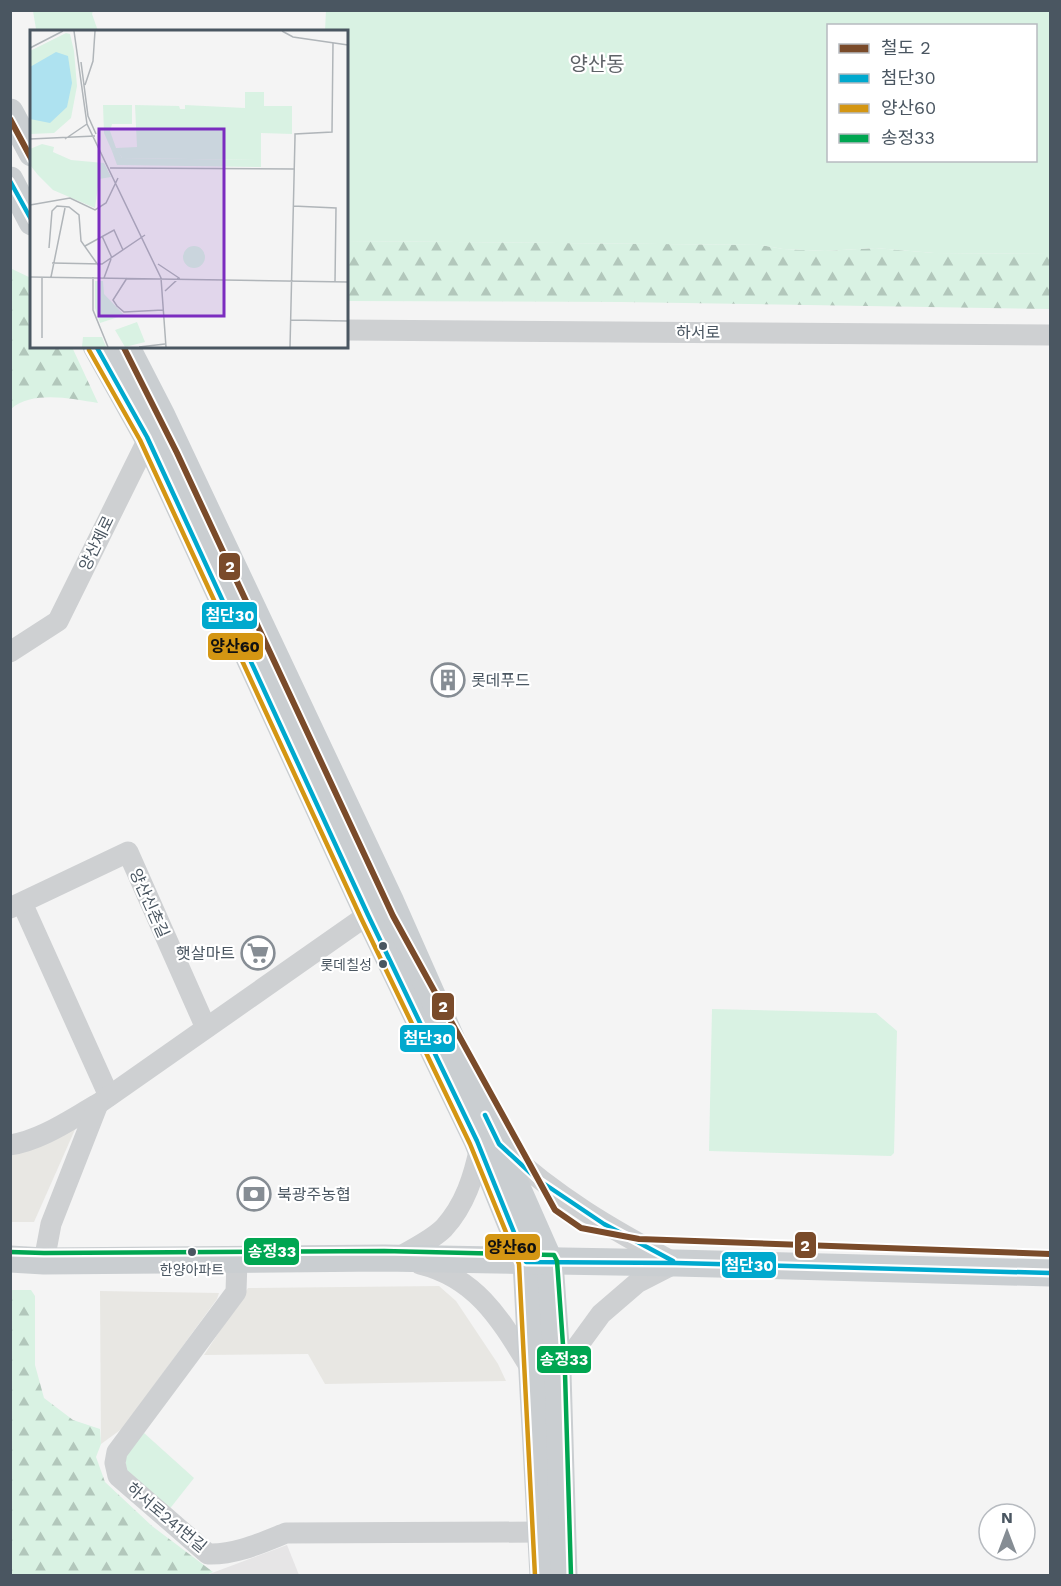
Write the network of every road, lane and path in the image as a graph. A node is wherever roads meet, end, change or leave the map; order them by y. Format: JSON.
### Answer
{"nodes":[{"id":1,"x":10,"y":112,"type":"edge"},
{"id":2,"x":30,"y":149,"type":"edge"},
{"id":3,"x":10,"y":180,"type":"edge"},
{"id":4,"x":30,"y":218,"type":"edge"},
{"id":5,"x":348,"y":330,"type":"edge"},
{"id":6,"x":1050,"y":335,"type":"edge"},
{"id":7,"x":97,"y":348,"type":"edge"},
{"id":8,"x":127,"y":348,"type":"edge"},
{"id":9,"x":154,"y":427,"type":"junction"},
{"id":10,"x":10,"y":652,"type":"edge"},
{"id":11,"x":390,"y":900,"type":"junction"},
{"id":12,"x":16,"y":906,"type":"edge"},
{"id":13,"x":368,"y":915,"type":"junction"},
{"id":14,"x":206,"y":1028,"type":"junction"},
{"id":15,"x":104,"y":1100,"type":"junction"},
{"id":16,"x":10,"y":1145,"type":"edge"},
{"id":17,"x":489,"y":1145,"type":"junction"},
{"id":18,"x":10,"y":1259,"type":"edge"},
{"id":19,"x":396,"y":1259,"type":"junction"},
{"id":20,"x":237,"y":1260,"type":"junction"},
{"id":21,"x":44,"y":1261,"type":"junction"},
{"id":22,"x":538,"y":1262,"type":"junction"},
{"id":23,"x":676,"y":1263,"type":"junction"},
{"id":24,"x":1050,"y":1273,"type":"edge"},
{"id":25,"x":546,"y":1373,"type":"junction"},
{"id":26,"x":542,"y":1532,"type":"junction"},
{"id":27,"x":543,"y":1575,"type":"edge"},
{"id":28,"x":564,"y":1575,"type":"edge"}],
"edges":[{"from":1,"to":2,"type":"main road"},
{"from":3,"to":4,"type":"main road"},
{"from":5,"to":6,"type":"street","name":"하서로"},
{"from":7,"to":9,"type":"main road"},
{"from":8,"to":9,"type":"main road"},
{"from":9,"to":10,"type":"street","name":"양산제로"},
{"from":9,"to":11,"type":"main road"},
{"from":9,"to":13,"type":"main road"},
{"from":11,"to":13,"type":"street"},
{"from":11,"to":17,"type":"main road"},
{"from":12,"to":14,"type":"street","name":"양산신촌길"},
{"from":12,"to":15,"type":"street","name":"양산신촌길"},
{"from":13,"to":14,"type":"street"},
{"from":13,"to":17,"type":"main road"},
{"from":14,"to":15,"type":"street"},
{"from":15,"to":16,"type":"street"},
{"from":15,"to":21,"type":"street"},
{"from":17,"to":19,"type":"street"},
{"from":17,"to":22,"type":"main road"},
{"from":17,"to":23,"type":"street"},
{"from":18,"to":21,"type":"main road"},
{"from":19,"to":20,"type":"main road"},
{"from":19,"to":22,"type":"main road"},
{"from":19,"to":25,"type":"street"},
{"from":20,"to":21,"type":"main road"},
{"from":20,"to":26,"type":"street","name":"하서로241번길"},
{"from":22,"to":23,"type":"main road"},
{"from":22,"to":25,"type":"main road"},
{"from":23,"to":24,"type":"main road"},
{"from":23,"to":25,"type":"street"},
{"from":25,"to":26,"type":"main road"},
{"from":25,"to":28,"type":"main road"},
{"from":26,"to":27,"type":"main road"}]}
